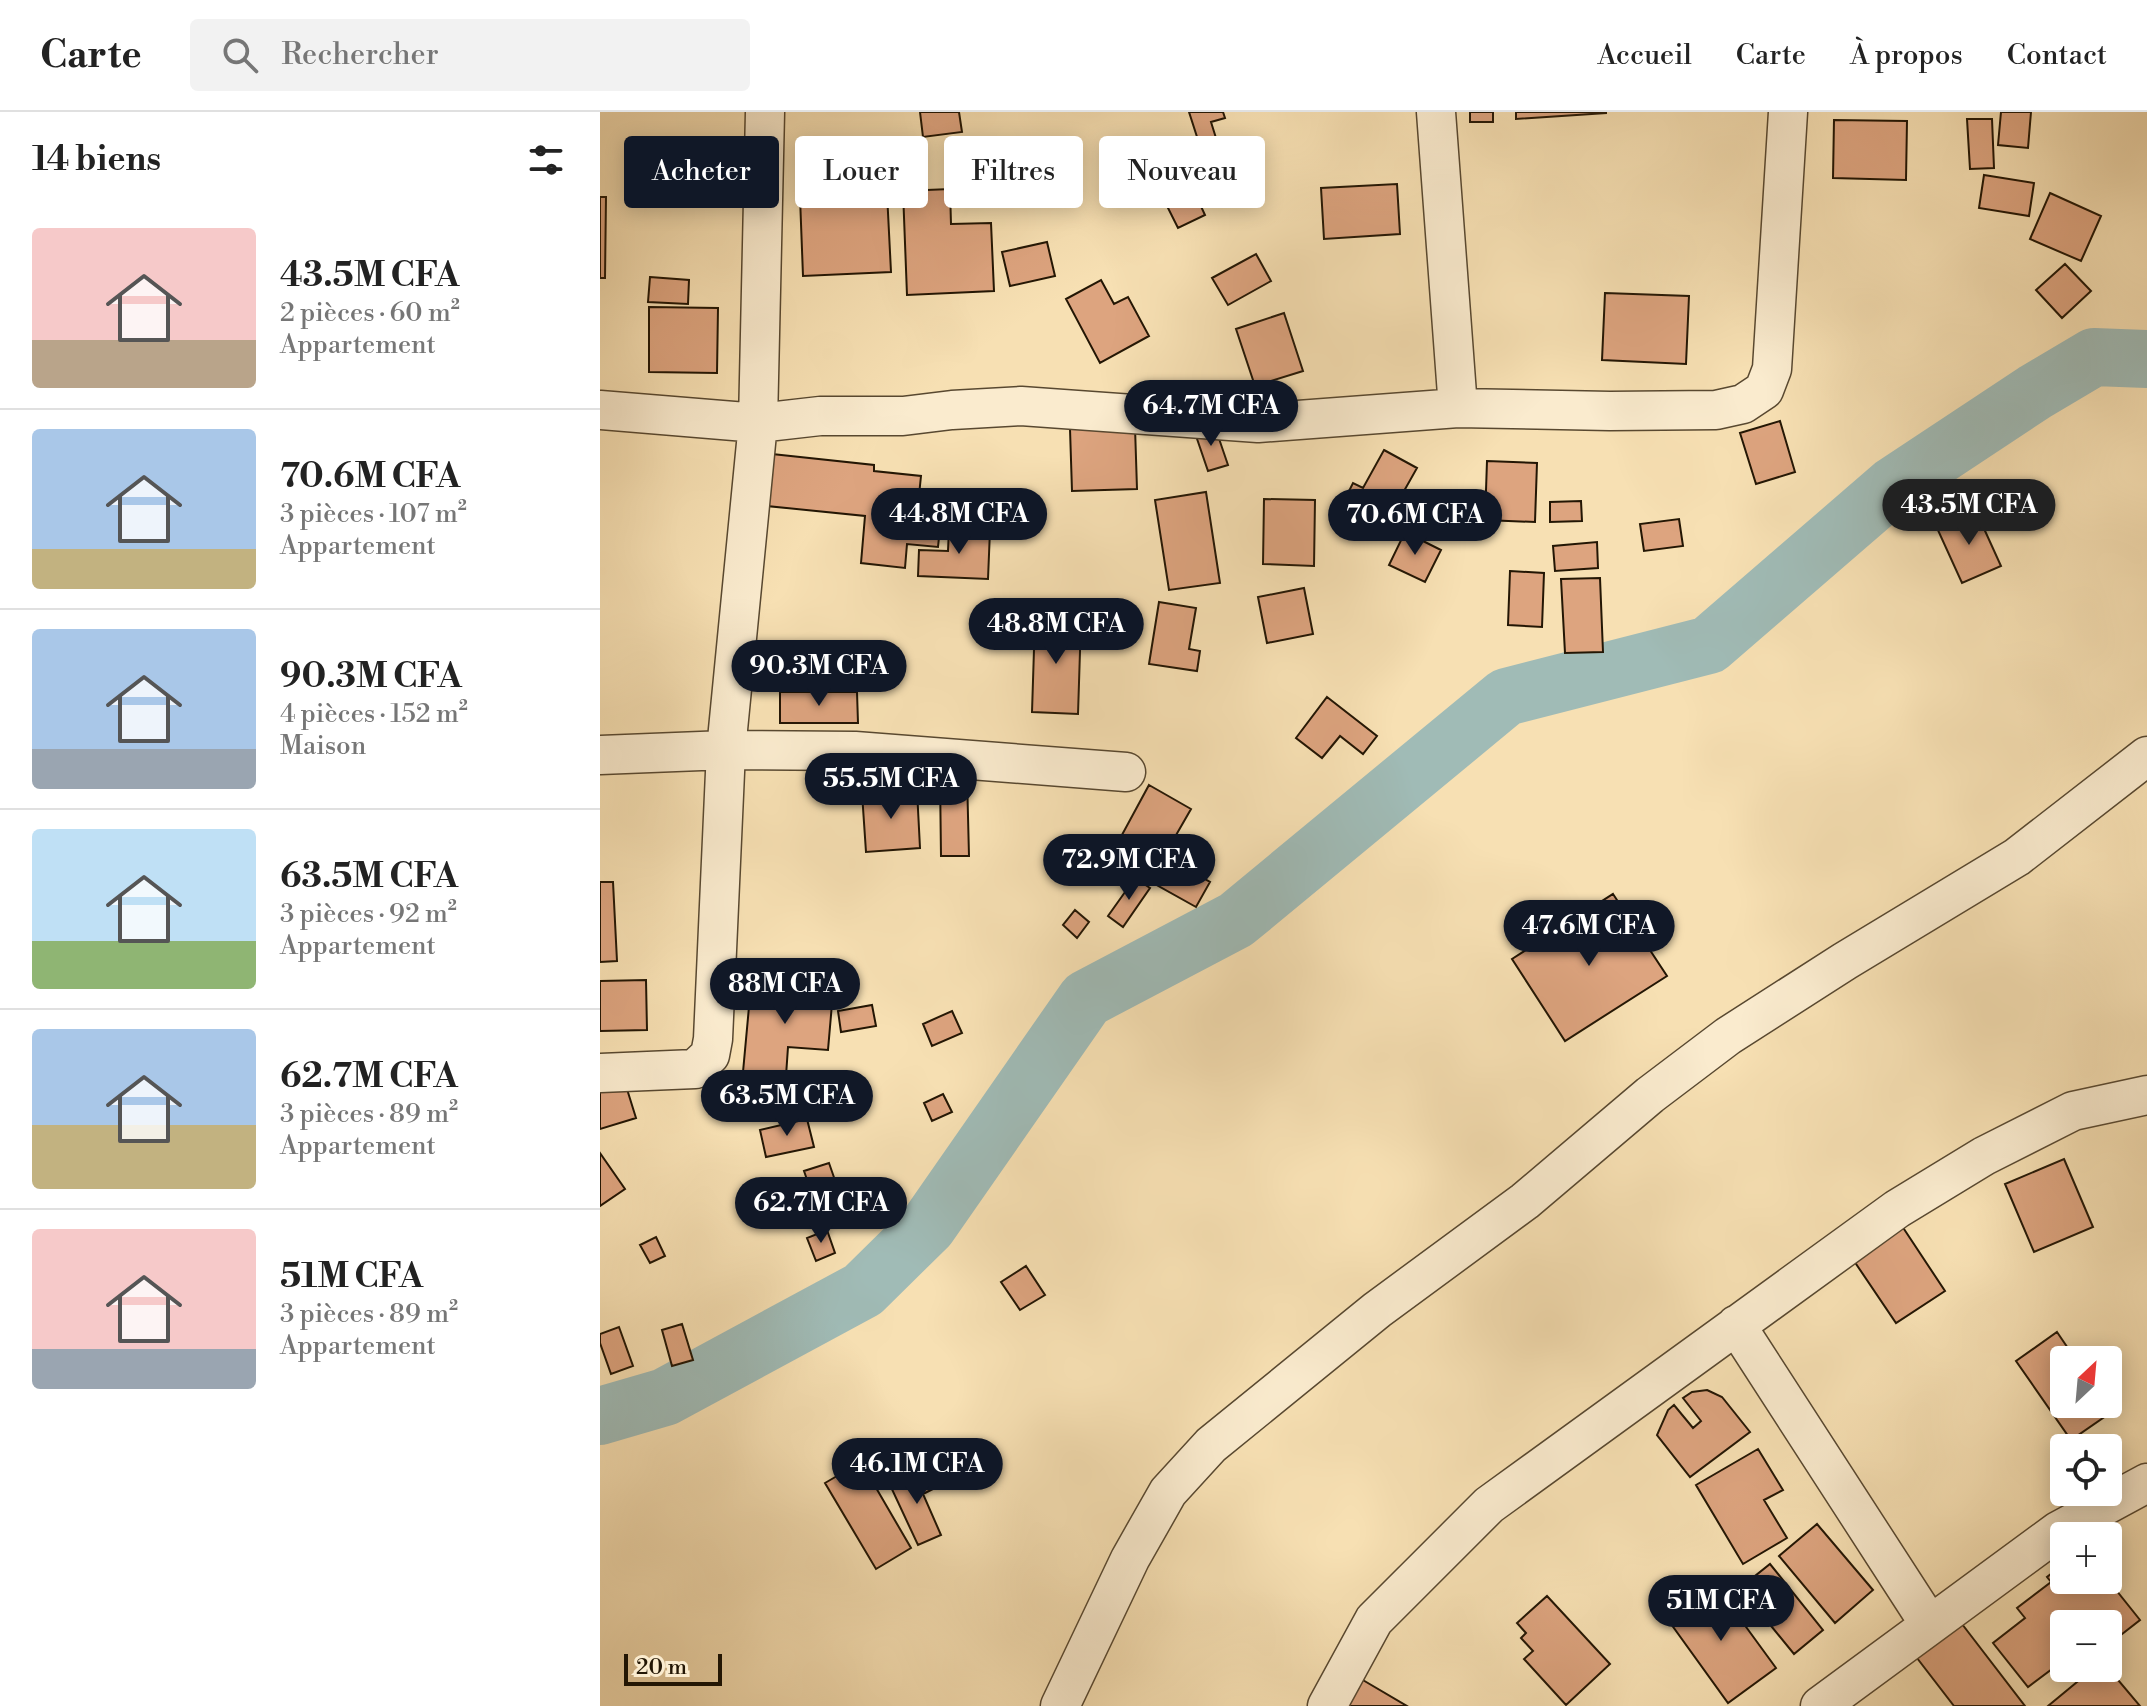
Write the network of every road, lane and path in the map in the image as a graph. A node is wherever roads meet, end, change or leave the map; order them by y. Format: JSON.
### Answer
{"nodes":[{"id":1,"x":765,"y":112,"type":"edge"},
{"id":2,"x":1436,"y":112,"type":"edge"},
{"id":3,"x":1788,"y":112,"type":"edge"},
{"id":4,"x":1458,"y":408,"type":"junction"},
{"id":5,"x":600,"y":410,"type":"edge"},
{"id":6,"x":758,"y":423,"type":"junction"},
{"id":7,"x":726,"y":750,"type":"junction"},
{"id":8,"x":600,"y":755,"type":"edge"},
{"id":9,"x":2147,"y":756,"type":"edge"},
{"id":10,"x":1126,"y":772,"type":"dead end"},
{"id":11,"x":600,"y":1073,"type":"edge"},
{"id":12,"x":2147,"y":1095,"type":"edge"},
{"id":13,"x":1736,"y":1325,"type":"junction"},
{"id":14,"x":2147,"y":1483,"type":"edge"},
{"id":15,"x":1930,"y":1625,"type":"junction"},
{"id":16,"x":1060,"y":1706,"type":"edge"},
{"id":17,"x":1327,"y":1706,"type":"edge"},
{"id":18,"x":1820,"y":1706,"type":"edge"}],
"edges":[{"from":1,"to":6,"type":"street"},
{"from":2,"to":4,"type":"street"},
{"from":3,"to":4,"type":"street"},
{"from":4,"to":6,"type":"street"},
{"from":5,"to":6,"type":"street"},
{"from":6,"to":7,"type":"street"},
{"from":7,"to":8,"type":"street"},
{"from":7,"to":10,"type":"street"},
{"from":7,"to":11,"type":"street"},
{"from":9,"to":16,"type":"street"},
{"from":12,"to":13,"type":"street"},
{"from":13,"to":15,"type":"street"},
{"from":13,"to":17,"type":"street"},
{"from":14,"to":15,"type":"street"},
{"from":15,"to":18,"type":"street"}]}
